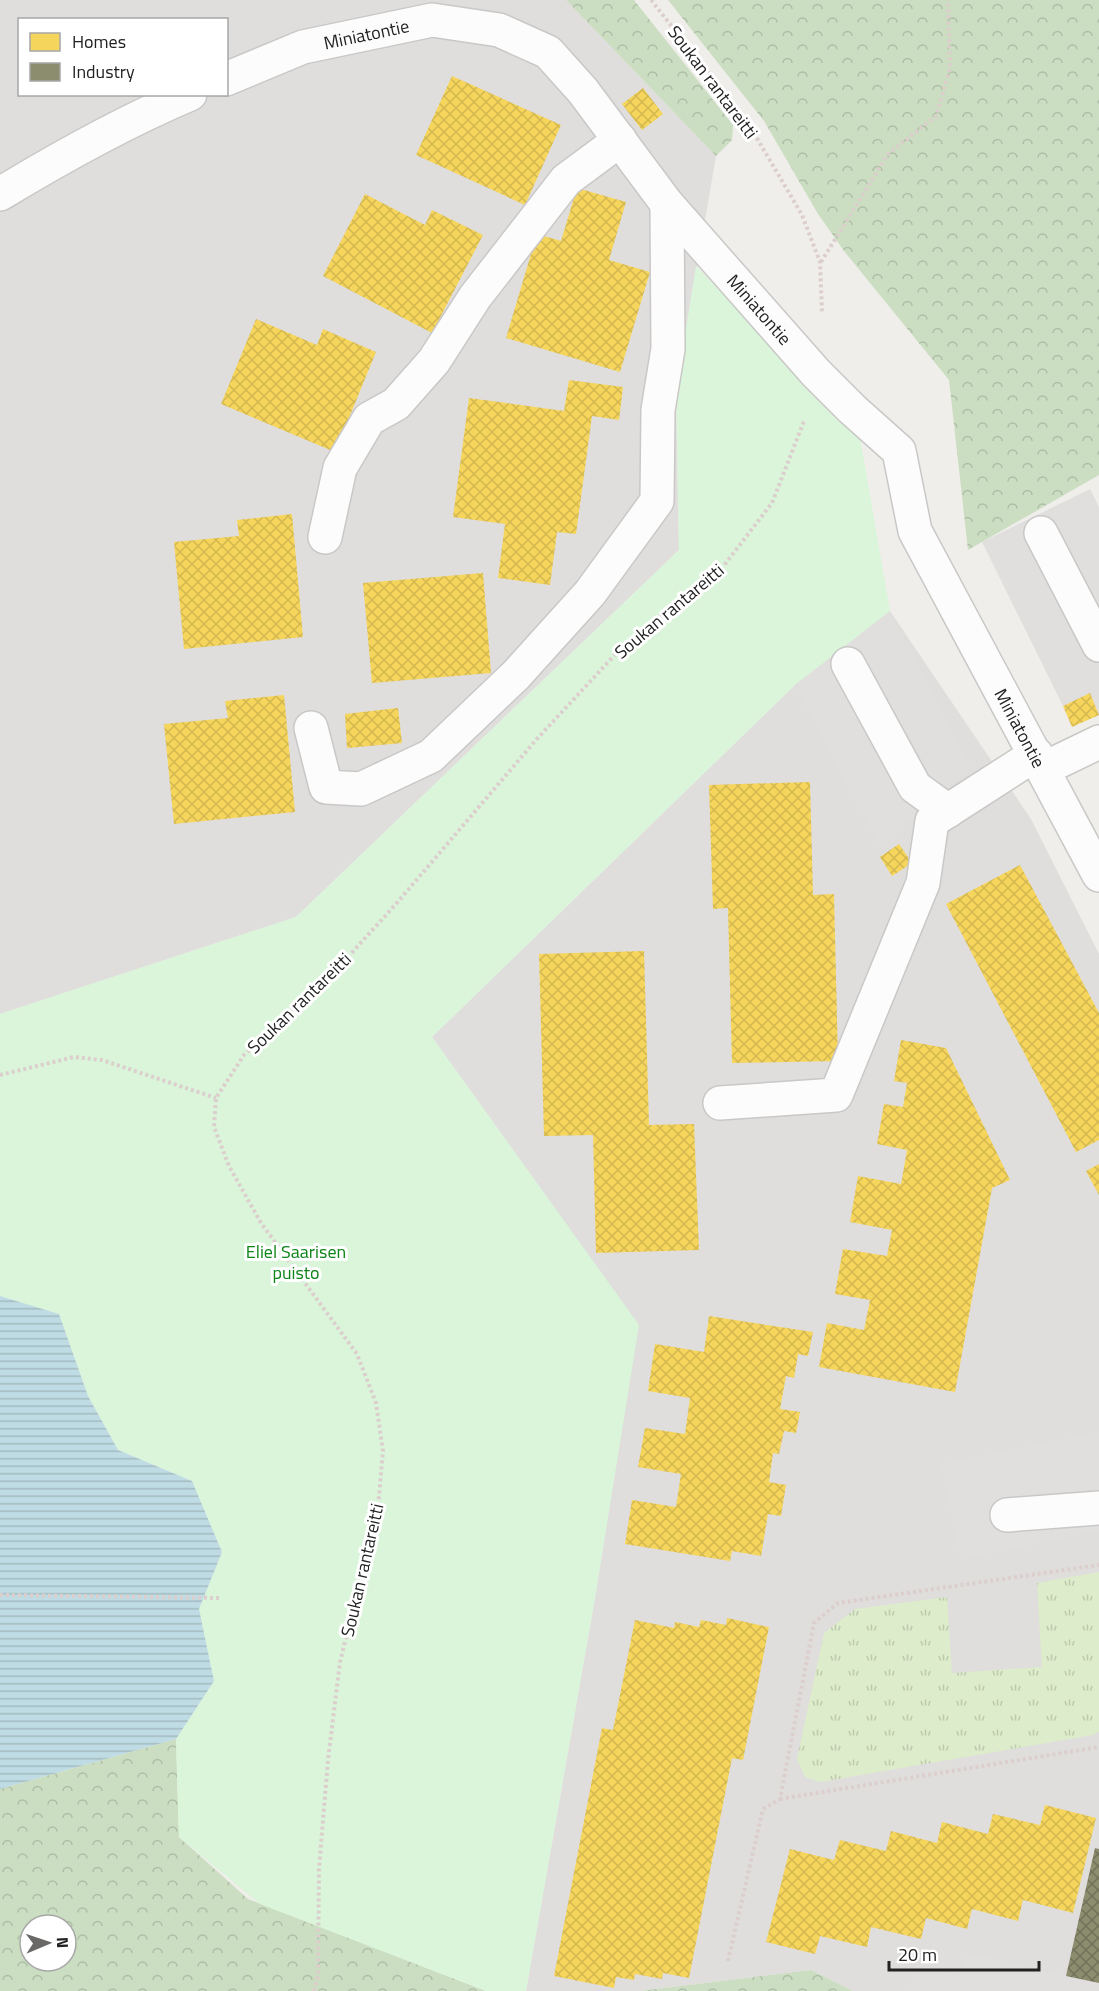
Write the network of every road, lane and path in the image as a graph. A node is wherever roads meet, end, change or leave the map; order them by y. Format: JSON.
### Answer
{"nodes":[{"id":1,"x":651,"y":0,"type":"edge"},
{"id":2,"x":948,"y":0,"type":"edge"},
{"id":3,"x":228,"y":78,"type":"edge"},
{"id":4,"x":185,"y":96,"type":"edge"},
{"id":5,"x":620,"y":140,"type":"junction"},
{"id":6,"x":0,"y":194,"type":"edge"},
{"id":7,"x":667,"y":204,"type":"junction"},
{"id":8,"x":807,"y":414,"type":"dead end"},
{"id":9,"x":1041,"y":533,"type":"dead end"},
{"id":10,"x":325,"y":537,"type":"dead end"},
{"id":11,"x":1099,"y":645,"type":"edge"},
{"id":12,"x":848,"y":664,"type":"dead end"},
{"id":13,"x":311,"y":728,"type":"dead end"},
{"id":14,"x":1099,"y":742,"type":"edge"},
{"id":15,"x":1039,"y":762,"type":"junction"},
{"id":16,"x":948,"y":811,"type":"junction"},
{"id":17,"x":1099,"y":875,"type":"edge"},
{"id":18,"x":0,"y":1075,"type":"edge"},
{"id":19,"x":216,"y":1098,"type":"junction"},
{"id":20,"x":720,"y":1103,"type":"dead end"},
{"id":21,"x":1099,"y":1508,"type":"edge"},
{"id":22,"x":1007,"y":1515,"type":"dead end"},
{"id":23,"x":1099,"y":1565,"type":"edge"},
{"id":24,"x":0,"y":1595,"type":"edge"},
{"id":25,"x":222,"y":1598,"type":"dead end"},
{"id":26,"x":1099,"y":1747,"type":"edge"},
{"id":27,"x":780,"y":1799,"type":"junction"},
{"id":28,"x":728,"y":1961,"type":"dead end"},
{"id":29,"x":314,"y":1991,"type":"edge"}],
"edges":[{"from":1,"to":2,"type":"path","name":"Soukan rantareitti"},
{"from":3,"to":5,"type":"street","name":"Miniatontie"},
{"from":4,"to":6,"type":"street"},
{"from":5,"to":7,"type":"street","name":"Miniatontie"},
{"from":5,"to":10,"type":"street"},
{"from":7,"to":13,"type":"street"},
{"from":7,"to":15,"type":"street","name":"Miniatontie"},
{"from":8,"to":19,"type":"path","name":"Soukan rantareitti"},
{"from":9,"to":11,"type":"street"},
{"from":12,"to":16,"type":"street"},
{"from":14,"to":15,"type":"street"},
{"from":15,"to":16,"type":"street"},
{"from":15,"to":17,"type":"street","name":"Miniatontie"},
{"from":16,"to":20,"type":"street"},
{"from":18,"to":19,"type":"path"},
{"from":19,"to":29,"type":"path","name":"Soukan rantareitti"},
{"from":21,"to":22,"type":"street"},
{"from":23,"to":27,"type":"path"},
{"from":24,"to":25,"type":"path"},
{"from":26,"to":27,"type":"path"},
{"from":27,"to":28,"type":"path"}]}
